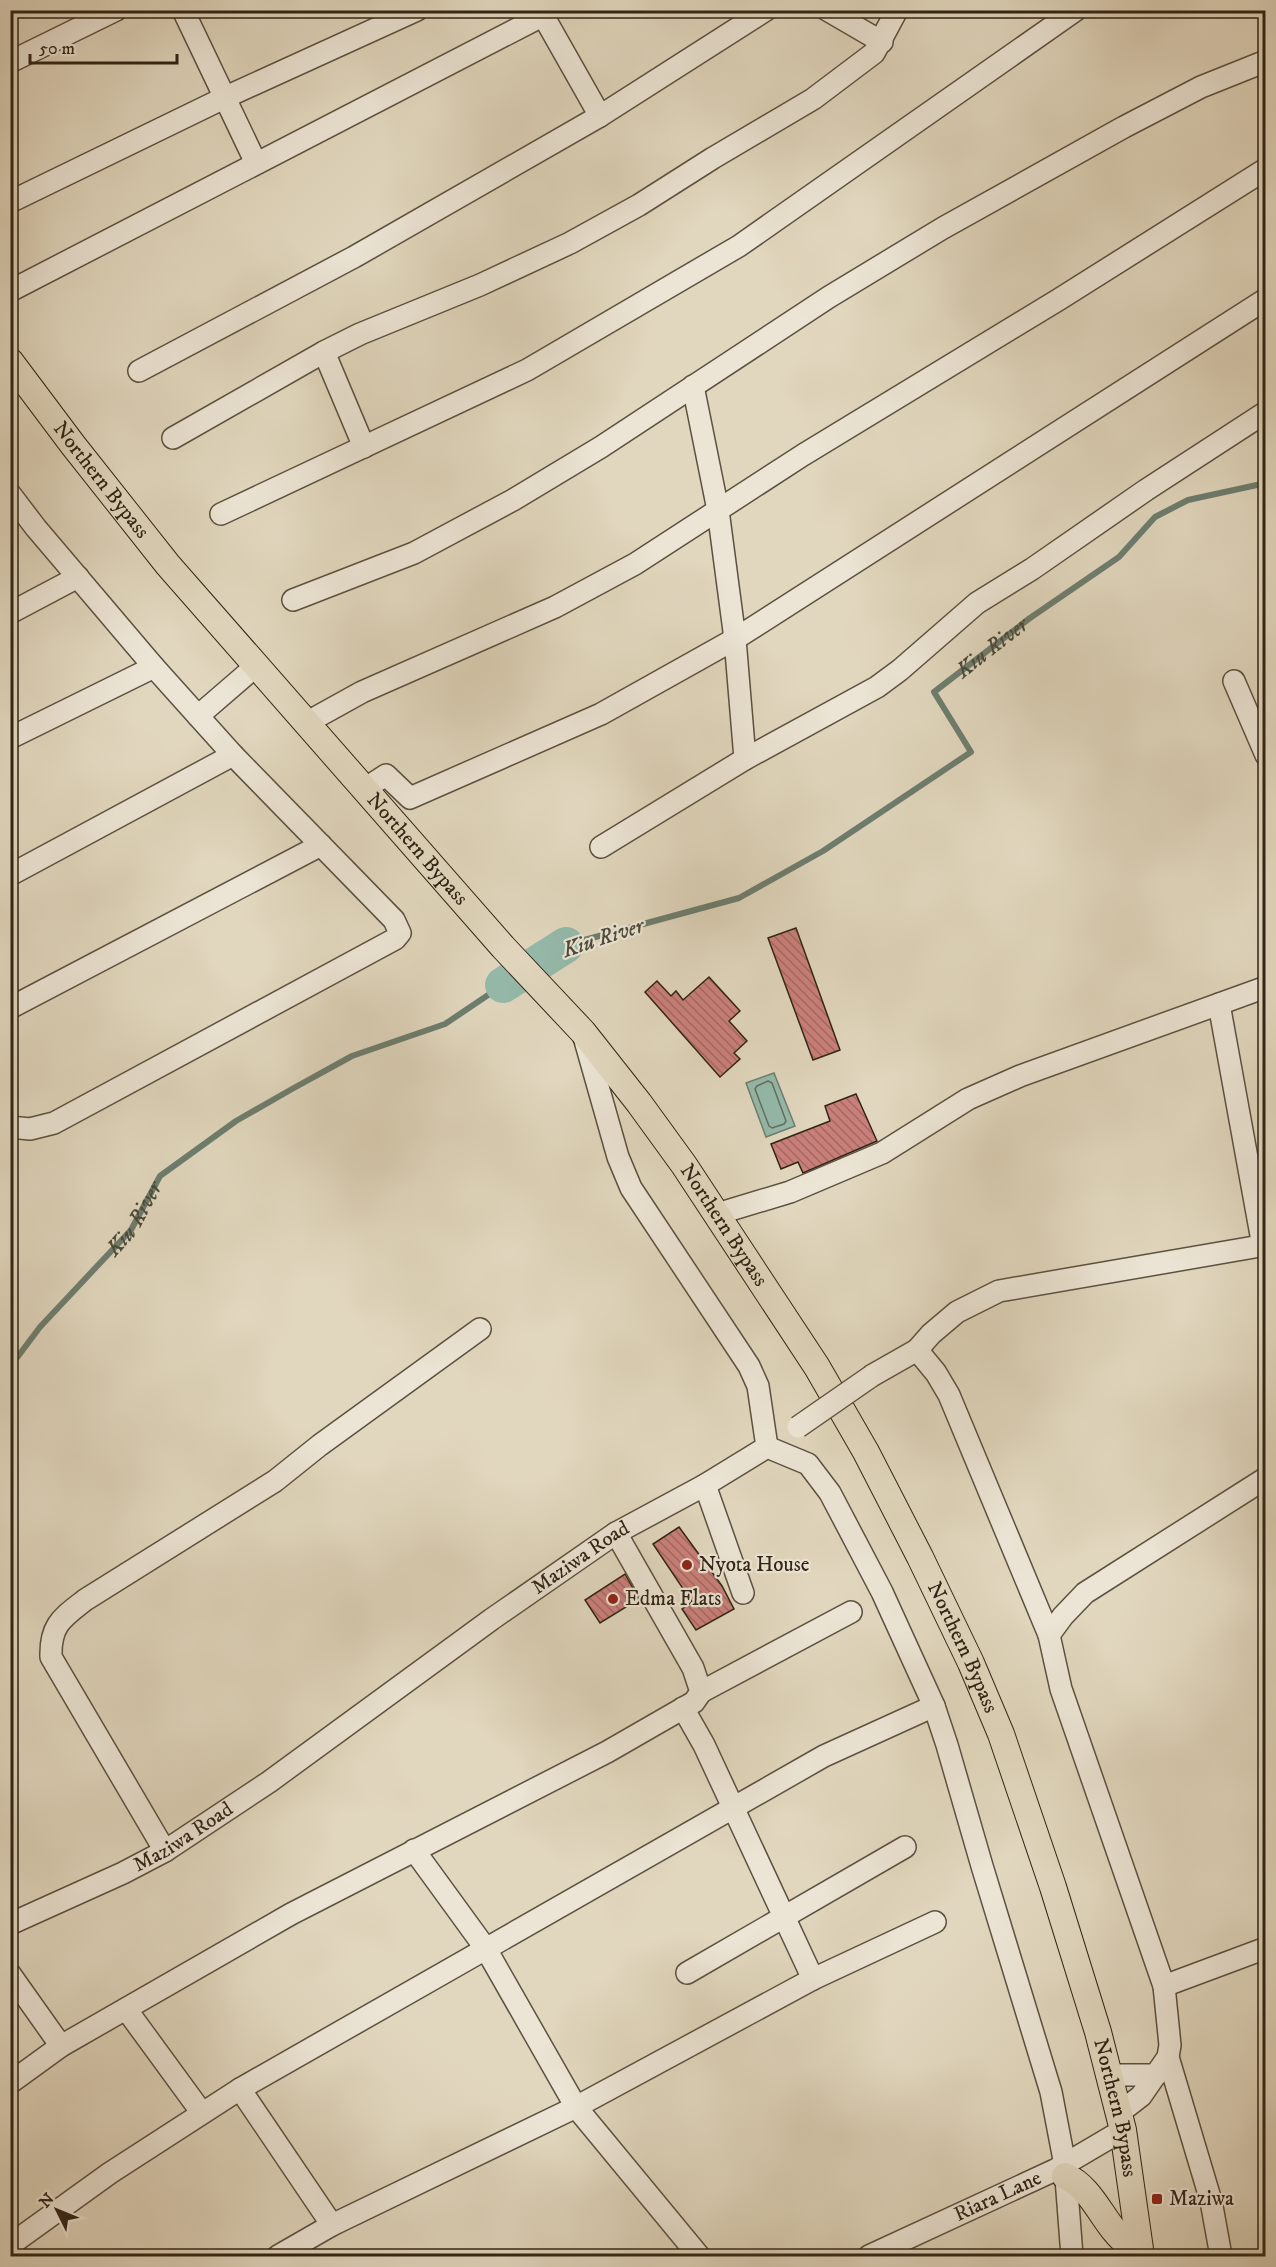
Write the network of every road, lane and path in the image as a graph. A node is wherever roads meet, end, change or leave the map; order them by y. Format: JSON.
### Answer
{"nodes":[{"id":1,"x":116,"y":10,"type":"edge"},
{"id":2,"x":183,"y":10,"type":"edge"},
{"id":3,"x":417,"y":10,"type":"edge"},
{"id":4,"x":766,"y":10,"type":"edge"},
{"id":5,"x":827,"y":10,"type":"edge"},
{"id":6,"x":897,"y":10,"type":"edge"},
{"id":7,"x":1076,"y":10,"type":"edge"},
{"id":8,"x":541,"y":13,"type":"edge"},
{"id":9,"x":882,"y":42,"type":"junction"},
{"id":10,"x":1266,"y":61,"type":"edge"},
{"id":11,"x":10,"y":62,"type":"edge"},
{"id":12,"x":226,"y":97,"type":"junction"},
{"id":13,"x":600,"y":116,"type":"junction"},
{"id":14,"x":256,"y":163,"type":"junction"},
{"id":15,"x":1266,"y":169,"type":"edge"},
{"id":16,"x":10,"y":202,"type":"edge"},
{"id":17,"x":10,"y":291,"type":"edge"},
{"id":18,"x":1266,"y":299,"type":"edge"},
{"id":19,"x":324,"y":352,"type":"junction"},
{"id":20,"x":10,"y":361,"type":"edge"},
{"id":21,"x":140,"y":371,"type":"dead end"},
{"id":22,"x":693,"y":386,"type":"junction"},
{"id":23,"x":1266,"y":412,"type":"edge"},
{"id":24,"x":173,"y":438,"type":"dead end"},
{"id":25,"x":364,"y":447,"type":"junction"},
{"id":26,"x":10,"y":494,"type":"edge"},
{"id":27,"x":717,"y":510,"type":"junction"},
{"id":28,"x":221,"y":514,"type":"dead end"},
{"id":29,"x":78,"y":577,"type":"junction"},
{"id":30,"x":293,"y":600,"type":"dead end"},
{"id":31,"x":10,"y":613,"type":"edge"},
{"id":32,"x":735,"y":639,"type":"junction"},
{"id":33,"x":256,"y":666,"type":"junction"},
{"id":34,"x":154,"y":667,"type":"junction"},
{"id":35,"x":1234,"y":681,"type":"dead end"},
{"id":36,"x":198,"y":716,"type":"junction"},
{"id":37,"x":306,"y":723,"type":"junction"},
{"id":38,"x":10,"y":738,"type":"edge"},
{"id":39,"x":233,"y":755,"type":"junction"},
{"id":40,"x":1266,"y":755,"type":"edge"},
{"id":41,"x":745,"y":759,"type":"junction"},
{"id":42,"x":366,"y":788,"type":"junction"},
{"id":43,"x":321,"y":844,"type":"junction"},
{"id":44,"x":601,"y":847,"type":"dead end"},
{"id":45,"x":10,"y":875,"type":"edge"},
{"id":46,"x":1266,"y":987,"type":"edge"},
{"id":47,"x":1219,"y":1004,"type":"junction"},
{"id":48,"x":10,"y":1008,"type":"edge"},
{"id":49,"x":583,"y":1032,"type":"junction"},
{"id":50,"x":10,"y":1127,"type":"edge"},
{"id":51,"x":717,"y":1214,"type":"junction"},
{"id":52,"x":1264,"y":1246,"type":"edge"},
{"id":53,"x":480,"y":1329,"type":"dead end"},
{"id":54,"x":917,"y":1350,"type":"junction"},
{"id":55,"x":767,"y":1447,"type":"junction"},
{"id":56,"x":1266,"y":1478,"type":"edge"},
{"id":57,"x":705,"y":1485,"type":"junction"},
{"id":58,"x":616,"y":1533,"type":"junction"},
{"id":59,"x":743,"y":1593,"type":"dead end"},
{"id":60,"x":851,"y":1612,"type":"dead end"},
{"id":61,"x":1049,"y":1635,"type":"junction"},
{"id":62,"x":701,"y":1692,"type":"junction"},
{"id":63,"x":934,"y":1706,"type":"junction"},
{"id":64,"x":683,"y":1708,"type":"junction"},
{"id":65,"x":732,"y":1809,"type":"junction"},
{"id":66,"x":905,"y":1847,"type":"dead end"},
{"id":67,"x":414,"y":1850,"type":"junction"},
{"id":68,"x":165,"y":1851,"type":"junction"},
{"id":69,"x":784,"y":1916,"type":"junction"},
{"id":70,"x":935,"y":1922,"type":"dead end"},
{"id":71,"x":10,"y":1924,"type":"edge"},
{"id":72,"x":1266,"y":1948,"type":"edge"},
{"id":73,"x":486,"y":1949,"type":"junction"},
{"id":74,"x":687,"y":1972,"type":"dead end"},
{"id":75,"x":10,"y":1974,"type":"edge"},
{"id":76,"x":813,"y":1979,"type":"junction"},
{"id":77,"x":1164,"y":1986,"type":"junction"},
{"id":78,"x":126,"y":2008,"type":"junction"},
{"id":79,"x":61,"y":2046,"type":"junction"},
{"id":80,"x":1168,"y":2057,"type":"junction"},
{"id":81,"x":1156,"y":2074,"type":"junction"},
{"id":82,"x":1110,"y":2075,"type":"junction"},
{"id":83,"x":10,"y":2083,"type":"edge"},
{"id":84,"x":240,"y":2089,"type":"junction"},
{"id":85,"x":576,"y":2107,"type":"junction"},
{"id":86,"x":202,"y":2113,"type":"junction"},
{"id":87,"x":1121,"y":2122,"type":"junction"},
{"id":88,"x":1065,"y":2170,"type":"junction"},
{"id":89,"x":332,"y":2225,"type":"junction"},
{"id":90,"x":14,"y":2249,"type":"edge"},
{"id":91,"x":278,"y":2256,"type":"edge"},
{"id":92,"x":699,"y":2256,"type":"edge"},
{"id":93,"x":869,"y":2256,"type":"edge"},
{"id":94,"x":1072,"y":2256,"type":"edge"},
{"id":95,"x":1141,"y":2256,"type":"edge"},
{"id":96,"x":1221,"y":2256,"type":"edge"}],
"edges":[{"from":1,"to":11,"type":"street"},
{"from":2,"to":12,"type":"street"},
{"from":3,"to":12,"type":"street"},
{"from":4,"to":13,"type":"street"},
{"from":5,"to":9,"type":"street"},
{"from":6,"to":9,"type":"street"},
{"from":7,"to":25,"type":"street"},
{"from":8,"to":13,"type":"street"},
{"from":8,"to":14,"type":"street"},
{"from":9,"to":19,"type":"street"},
{"from":10,"to":22,"type":"street"},
{"from":12,"to":14,"type":"street"},
{"from":12,"to":16,"type":"street"},
{"from":13,"to":21,"type":"street"},
{"from":14,"to":17,"type":"street"},
{"from":15,"to":27,"type":"street"},
{"from":18,"to":32,"type":"street"},
{"from":19,"to":24,"type":"street"},
{"from":19,"to":25,"type":"street"},
{"from":20,"to":33,"type":"main road","name":"Northern Bypass"},
{"from":22,"to":27,"type":"street"},
{"from":22,"to":30,"type":"street"},
{"from":23,"to":41,"type":"street"},
{"from":25,"to":28,"type":"street"},
{"from":26,"to":29,"type":"street"},
{"from":27,"to":32,"type":"street"},
{"from":27,"to":37,"type":"street"},
{"from":29,"to":31,"type":"street"},
{"from":29,"to":34,"type":"street"},
{"from":32,"to":41,"type":"street"},
{"from":32,"to":42,"type":"street"},
{"from":33,"to":36,"type":"street"},
{"from":33,"to":37,"type":"main road","name":"Northern Bypass"},
{"from":34,"to":36,"type":"street"},
{"from":34,"to":38,"type":"street"},
{"from":35,"to":40,"type":"street"},
{"from":36,"to":39,"type":"street"},
{"from":37,"to":42,"type":"main road","name":"Northern Bypass"},
{"from":39,"to":43,"type":"street"},
{"from":39,"to":45,"type":"street"},
{"from":41,"to":44,"type":"street"},
{"from":42,"to":49,"type":"main road","name":"Northern Bypass"},
{"from":43,"to":48,"type":"street"},
{"from":43,"to":50,"type":"street"},
{"from":46,"to":47,"type":"street"},
{"from":47,"to":51,"type":"street"},
{"from":47,"to":52,"type":"street"},
{"from":49,"to":51,"type":"main road","name":"Northern Bypass"},
{"from":49,"to":55,"type":"street"},
{"from":51,"to":82,"type":"main road","name":"Northern Bypass"},
{"from":52,"to":54,"type":"street","name":"Maziwa Road"},
{"from":53,"to":68,"type":"street"},
{"from":54,"to":55,"type":"street","name":"Maziwa Road","bridge":true},
{"from":54,"to":61,"type":"street"},
{"from":55,"to":57,"type":"street","name":"Maziwa Road"},
{"from":55,"to":63,"type":"street"},
{"from":56,"to":61,"type":"street"},
{"from":57,"to":58,"type":"street","name":"Maziwa Road"},
{"from":57,"to":59,"type":"street"},
{"from":58,"to":62,"type":"street"},
{"from":58,"to":68,"type":"street","name":"Maziwa Road"},
{"from":60,"to":62,"type":"street"},
{"from":61,"to":77,"type":"street"},
{"from":62,"to":64,"type":"street"},
{"from":63,"to":65,"type":"street"},
{"from":63,"to":88,"type":"street"},
{"from":64,"to":65,"type":"street"},
{"from":64,"to":67,"type":"street"},
{"from":65,"to":69,"type":"street"},
{"from":65,"to":73,"type":"street"},
{"from":66,"to":69,"type":"street"},
{"from":67,"to":73,"type":"street"},
{"from":67,"to":78,"type":"street"},
{"from":68,"to":71,"type":"street","name":"Maziwa Road"},
{"from":69,"to":74,"type":"street"},
{"from":69,"to":76,"type":"street"},
{"from":70,"to":76,"type":"street"},
{"from":72,"to":77,"type":"street"},
{"from":73,"to":84,"type":"street"},
{"from":73,"to":85,"type":"street"},
{"from":75,"to":79,"type":"street"},
{"from":76,"to":85,"type":"street"},
{"from":77,"to":80,"type":"street"},
{"from":78,"to":79,"type":"street"},
{"from":78,"to":86,"type":"street"},
{"from":79,"to":83,"type":"street"},
{"from":80,"to":81,"type":"street","name":"Riara Lane"},
{"from":80,"to":96,"type":"street"},
{"from":81,"to":82,"type":"street"},
{"from":81,"to":87,"type":"street","name":"Riara Lane"},
{"from":82,"to":87,"type":"main road","name":"Northern Bypass"},
{"from":84,"to":86,"type":"street"},
{"from":84,"to":89,"type":"street"},
{"from":85,"to":89,"type":"street"},
{"from":85,"to":92,"type":"street"},
{"from":86,"to":90,"type":"street"},
{"from":87,"to":88,"type":"street","name":"Riara Lane"},
{"from":87,"to":95,"type":"main road","name":"Northern Bypass"},
{"from":88,"to":93,"type":"street","name":"Riara Lane"},
{"from":88,"to":94,"type":"street"},
{"from":88,"to":95,"type":"main road"},
{"from":89,"to":91,"type":"street"}]}
